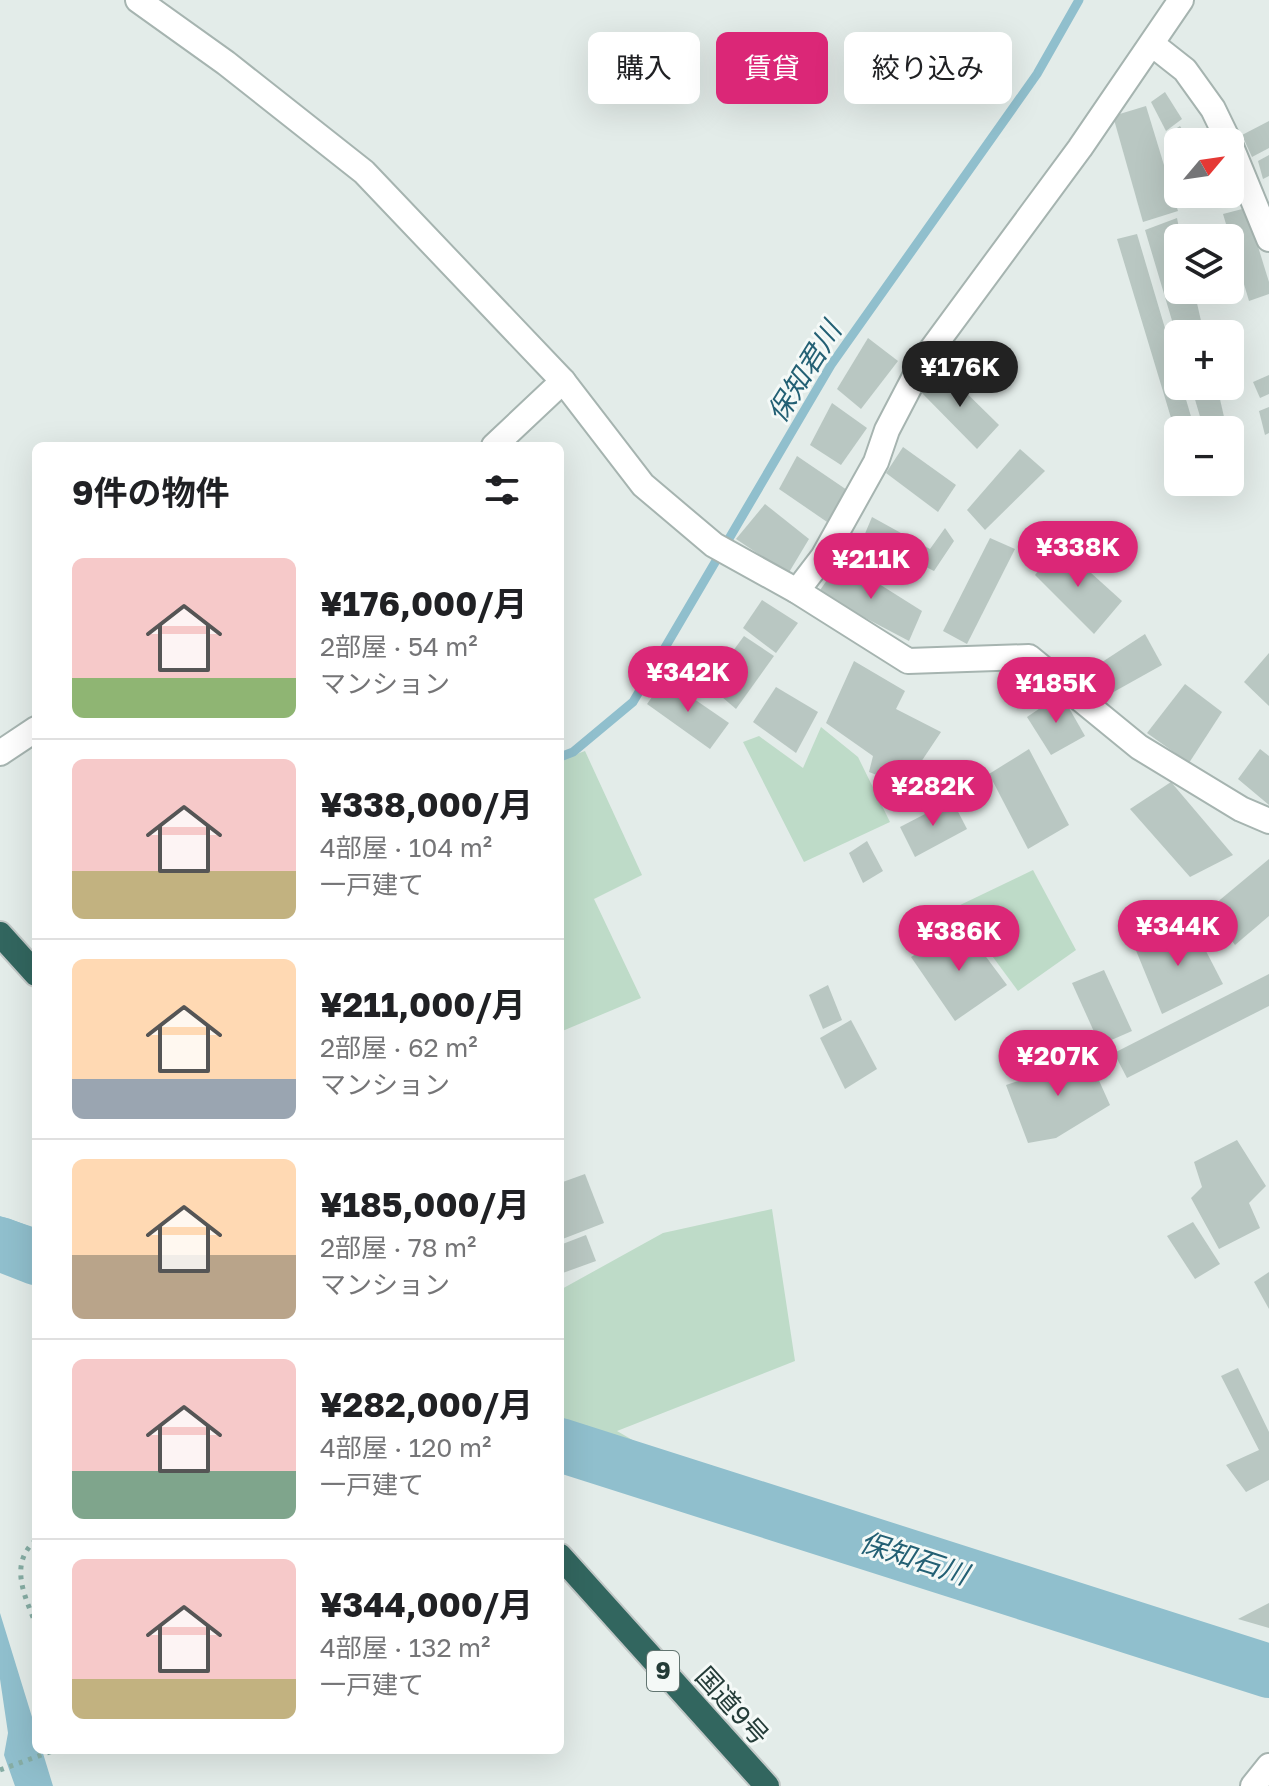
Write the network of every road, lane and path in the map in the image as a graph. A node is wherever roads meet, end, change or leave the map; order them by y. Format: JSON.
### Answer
{"nodes":[{"id":1,"x":138,"y":0,"type":"edge"},
{"id":2,"x":1181,"y":0,"type":"edge"},
{"id":3,"x":1152,"y":44,"type":"junction"},
{"id":4,"x":1222,"y":128,"type":"edge"},
{"id":5,"x":1244,"y":172,"type":"edge"},
{"id":6,"x":1269,"y":239,"type":"edge"},
{"id":7,"x":563,"y":381,"type":"junction"},
{"id":8,"x":498,"y":442,"type":"edge"},
{"id":9,"x":797,"y":591,"type":"junction"},
{"id":10,"x":32,"y":732,"type":"edge"},
{"id":11,"x":0,"y":753,"type":"edge"},
{"id":12,"x":1269,"y":821,"type":"edge"},
{"id":13,"x":0,"y":934,"type":"edge"},
{"id":14,"x":32,"y":970,"type":"edge"},
{"id":15,"x":32,"y":1543,"type":"edge"},
{"id":16,"x":564,"y":1560,"type":"edge"},
{"id":17,"x":32,"y":1615,"type":"edge"},
{"id":18,"x":44,"y":1754,"type":"edge"},
{"id":19,"x":1269,"y":1766,"type":"edge"},
{"id":20,"x":0,"y":1770,"type":"edge"},
{"id":21,"x":767,"y":1786,"type":"edge"},
{"id":22,"x":1253,"y":1786,"type":"edge"}],
"edges":[{"from":1,"to":7,"type":"street"},
{"from":2,"to":3,"type":"street"},
{"from":3,"to":4,"type":"street"},
{"from":3,"to":9,"type":"street"},
{"from":5,"to":6,"type":"street"},
{"from":7,"to":8,"type":"street"},
{"from":7,"to":9,"type":"street"},
{"from":9,"to":12,"type":"street"},
{"from":10,"to":11,"type":"street"},
{"from":13,"to":14,"type":"highway"},
{"from":15,"to":17,"type":"path"},
{"from":16,"to":21,"type":"highway","name":"国道9号","number":"9"},
{"from":18,"to":20,"type":"path"},
{"from":19,"to":22,"type":"street"}]}
